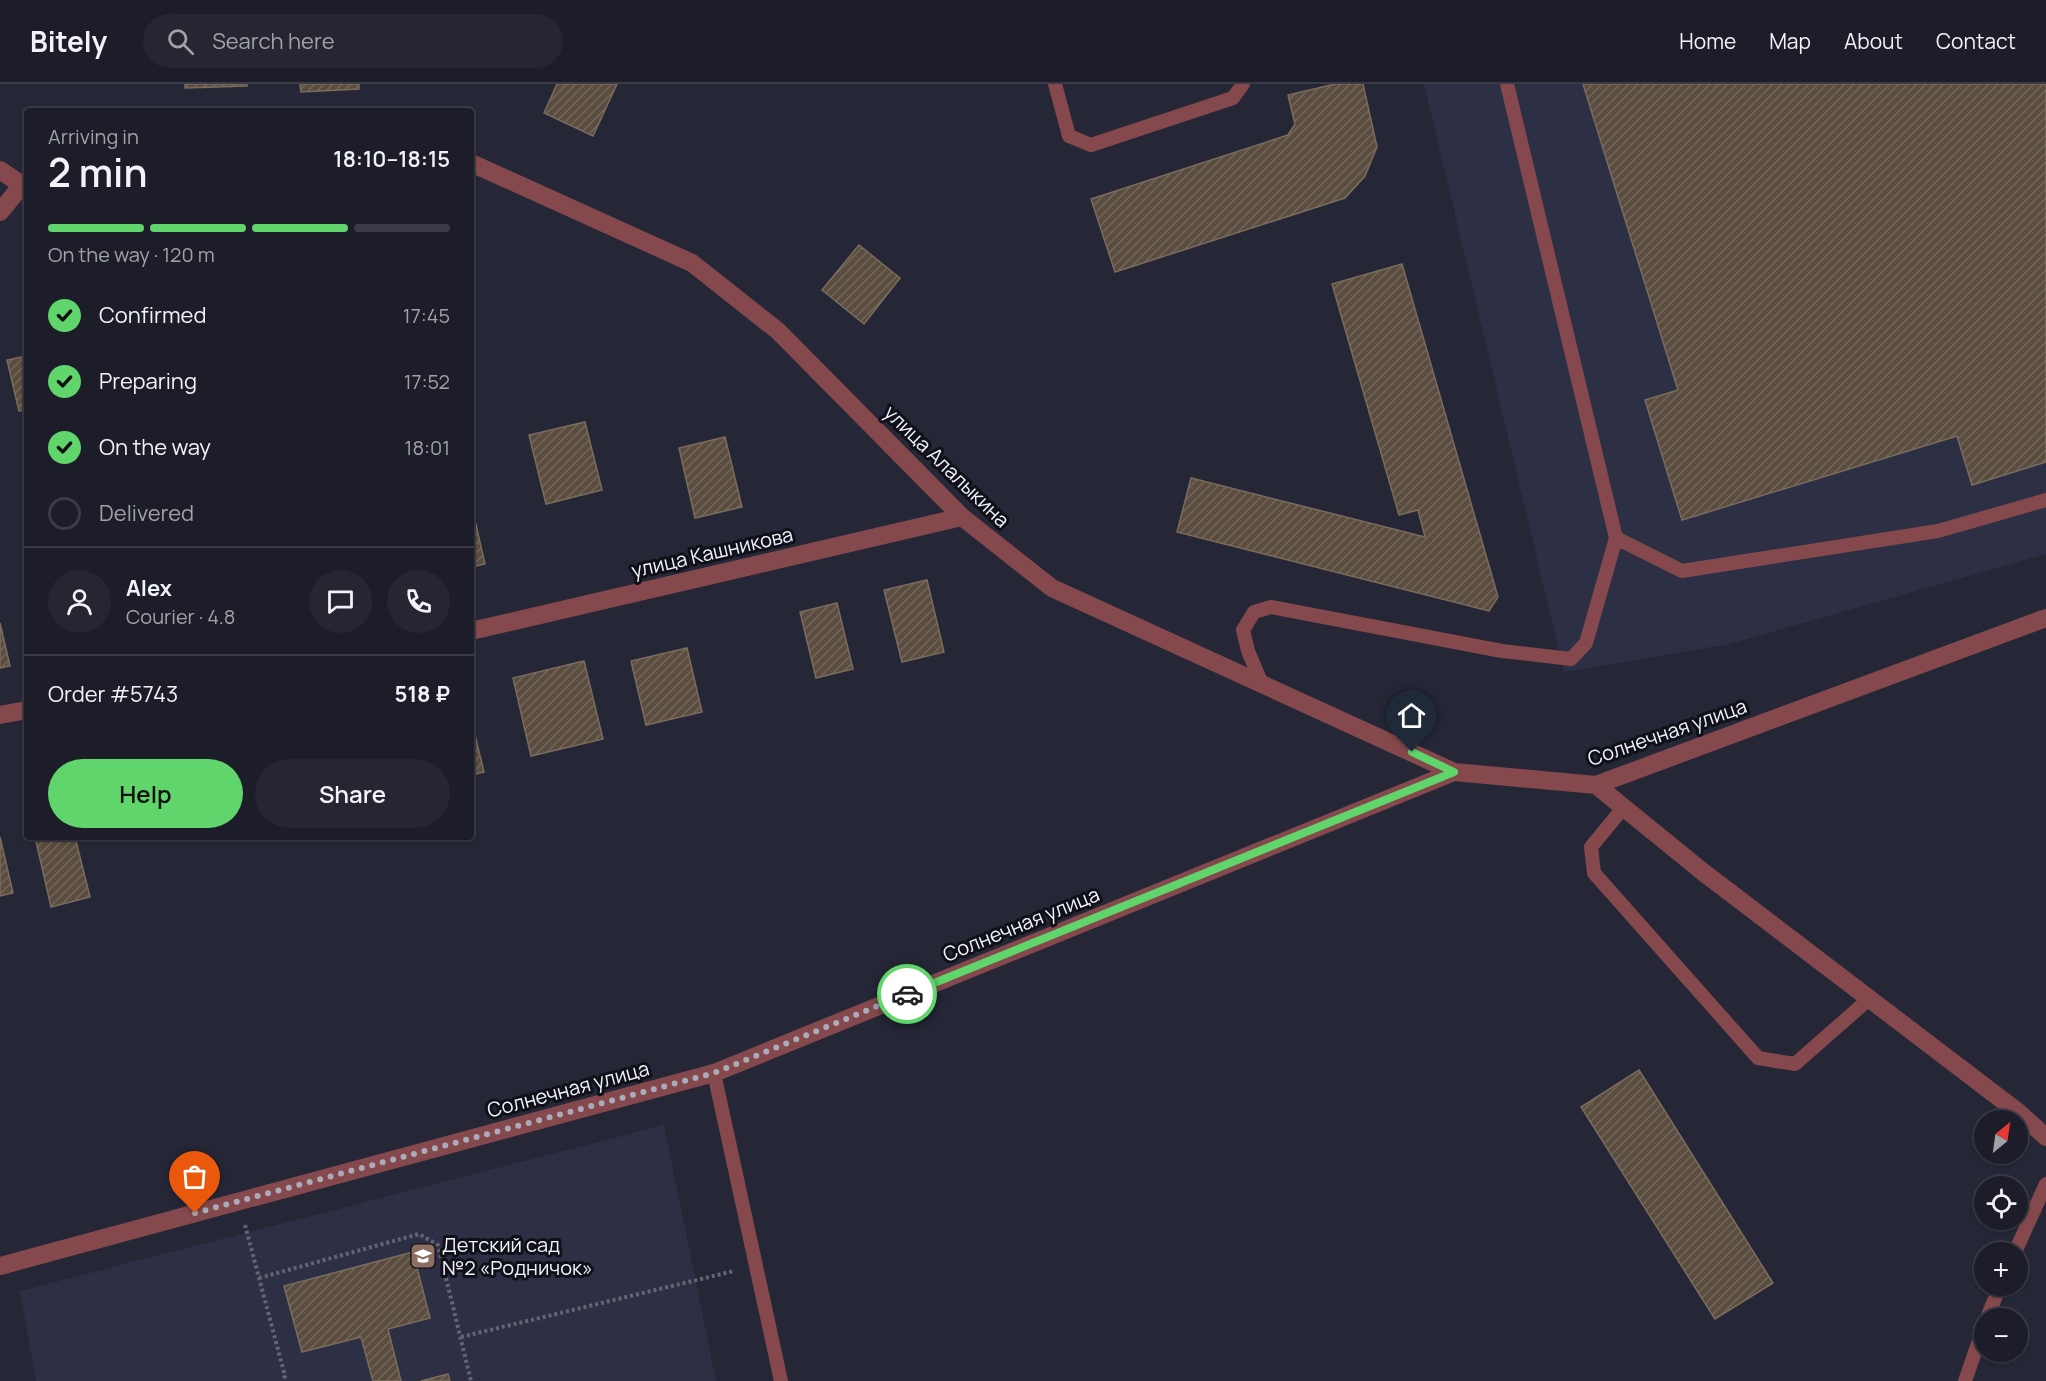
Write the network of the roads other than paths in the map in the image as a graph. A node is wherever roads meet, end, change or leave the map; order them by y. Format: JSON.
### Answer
{"nodes":[{"id":1,"x":1055,"y":84,"type":"edge"},
{"id":2,"x":1243,"y":84,"type":"edge"},
{"id":3,"x":1507,"y":84,"type":"edge"},
{"id":4,"x":474,"y":164,"type":"edge"},
{"id":5,"x":0,"y":170,"type":"edge"},
{"id":6,"x":24,"y":184,"type":"edge"},
{"id":7,"x":24,"y":186,"type":"edge"},
{"id":8,"x":0,"y":212,"type":"edge"},
{"id":9,"x":2046,"y":500,"type":"edge"},
{"id":10,"x":962,"y":517,"type":"junction"},
{"id":11,"x":1616,"y":538,"type":"junction"},
{"id":12,"x":2046,"y":618,"type":"edge"},
{"id":13,"x":474,"y":630,"type":"edge"},
{"id":14,"x":1262,"y":684,"type":"junction"},
{"id":15,"x":24,"y":711,"type":"edge"},
{"id":16,"x":0,"y":716,"type":"edge"},
{"id":17,"x":1454,"y":772,"type":"junction"},
{"id":18,"x":1596,"y":785,"type":"junction"},
{"id":19,"x":1624,"y":807,"type":"junction"},
{"id":20,"x":1869,"y":999,"type":"junction"},
{"id":21,"x":714,"y":1073,"type":"junction"},
{"id":22,"x":2046,"y":1137,"type":"edge"},
{"id":23,"x":2046,"y":1184,"type":"edge"},
{"id":24,"x":2020,"y":1242,"type":"edge"},
{"id":25,"x":0,"y":1266,"type":"edge"},
{"id":26,"x":1974,"y":1355,"type":"edge"},
{"id":27,"x":780,"y":1381,"type":"edge"},
{"id":28,"x":1965,"y":1381,"type":"edge"}],
"edges":[{"from":1,"to":2,"type":"lane"},
{"from":3,"to":11,"type":"lane"},
{"from":4,"to":10,"type":"street","name":"улица Алалыкина"},
{"from":5,"to":6,"type":"street"},
{"from":7,"to":8,"type":"street"},
{"from":9,"to":11,"type":"lane"},
{"from":10,"to":13,"type":"street","name":"улица Кашникова"},
{"from":10,"to":14,"type":"street","name":"улица Алалыкина"},
{"from":11,"to":14,"type":"lane"},
{"from":12,"to":18,"type":"street","name":"Солнечная улица"},
{"from":14,"to":17,"type":"street","name":"улица Алалыкина"},
{"from":15,"to":16,"type":"street"},
{"from":17,"to":18,"type":"street","name":"Солнечная улица"},
{"from":17,"to":21,"type":"street","name":"Солнечная улица"},
{"from":18,"to":19,"type":"street"},
{"from":19,"to":20,"type":"street"},
{"from":19,"to":20,"type":"lane"},
{"from":20,"to":22,"type":"street"},
{"from":21,"to":25,"type":"street","name":"Солнечная улица"},
{"from":21,"to":27,"type":"lane"},
{"from":23,"to":24,"type":"lane"},
{"from":26,"to":28,"type":"lane"}]}
